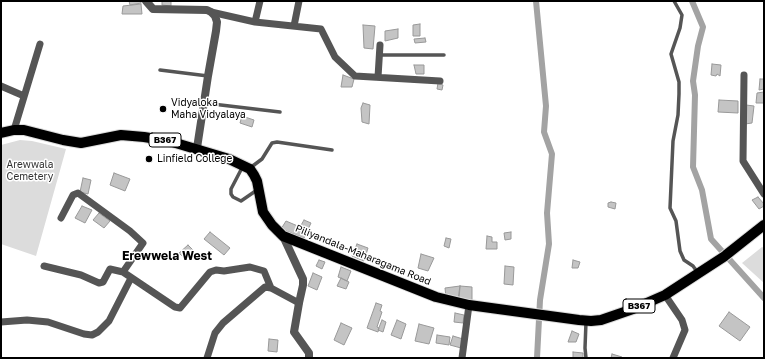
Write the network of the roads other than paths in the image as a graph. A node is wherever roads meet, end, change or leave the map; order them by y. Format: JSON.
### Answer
{"nodes":[{"id":1,"x":146,"y":1,"type":"edge"},
{"id":2,"x":260,"y":1,"type":"edge"},
{"id":3,"x":299,"y":1,"type":"edge"},
{"id":4,"x":674,"y":1,"type":"edge"},
{"id":5,"x":211,"y":12,"type":"junction"},
{"id":6,"x":255,"y":22,"type":"junction"},
{"id":7,"x":294,"y":26,"type":"junction"},
{"id":8,"x":40,"y":44,"type":"dead end"},
{"id":9,"x":380,"y":45,"type":"dead end"},
{"id":10,"x":380,"y":55,"type":"junction"},
{"id":11,"x":444,"y":55,"type":"dead end"},
{"id":12,"x":160,"y":70,"type":"dead end"},
{"id":13,"x":208,"y":76,"type":"junction"},
{"id":14,"x":744,"y":76,"type":"dead end"},
{"id":15,"x":378,"y":77,"type":"junction"},
{"id":16,"x":440,"y":81,"type":"dead end"},
{"id":17,"x":1,"y":86,"type":"edge"},
{"id":18,"x":24,"y":96,"type":"junction"},
{"id":19,"x":204,"y":103,"type":"junction"},
{"id":20,"x":280,"y":112,"type":"dead end"},
{"id":21,"x":14,"y":130,"type":"junction"},
{"id":22,"x":1,"y":133,"type":"edge"},
{"id":23,"x":197,"y":148,"type":"junction"},
{"id":24,"x":332,"y":150,"type":"dead end"},
{"id":25,"x":246,"y":167,"type":"junction"},
{"id":26,"x":258,"y":189,"type":"junction"},
{"id":27,"x":764,"y":194,"type":"edge"},
{"id":28,"x":61,"y":218,"type":"dead end"},
{"id":29,"x":764,"y":225,"type":"edge"},
{"id":30,"x":283,"y":236,"type":"junction"},
{"id":31,"x":44,"y":266,"type":"dead end"},
{"id":32,"x":123,"y":272,"type":"junction"},
{"id":33,"x":699,"y":274,"type":"junction"},
{"id":34,"x":131,"y":278,"type":"junction"},
{"id":35,"x":271,"y":288,"type":"junction"},
{"id":36,"x":665,"y":295,"type":"junction"},
{"id":37,"x":299,"y":302,"type":"junction"},
{"id":38,"x":469,"y":305,"type":"junction"},
{"id":39,"x":586,"y":321,"type":"junction"},
{"id":40,"x":1,"y":322,"type":"edge"},
{"id":41,"x":207,"y":358,"type":"edge"},
{"id":42,"x":309,"y":358,"type":"edge"},
{"id":43,"x":462,"y":358,"type":"edge"},
{"id":44,"x":586,"y":358,"type":"edge"},
{"id":45,"x":673,"y":358,"type":"edge"}],
"edges":[{"from":1,"to":5,"type":"street"},
{"from":2,"to":6,"type":"street"},
{"from":3,"to":7,"type":"street"},
{"from":4,"to":33,"type":"lane"},
{"from":5,"to":6,"type":"street"},
{"from":5,"to":13,"type":"street"},
{"from":6,"to":7,"type":"street"},
{"from":7,"to":15,"type":"street"},
{"from":8,"to":18,"type":"street"},
{"from":9,"to":10,"type":"street"},
{"from":10,"to":11,"type":"lane"},
{"from":10,"to":15,"type":"street"},
{"from":12,"to":13,"type":"lane"},
{"from":13,"to":19,"type":"street"},
{"from":14,"to":27,"type":"street"},
{"from":15,"to":16,"type":"street"},
{"from":17,"to":18,"type":"street"},
{"from":18,"to":21,"type":"street"},
{"from":19,"to":20,"type":"lane"},
{"from":19,"to":23,"type":"street"},
{"from":21,"to":22,"type":"main road","number":"B367"},
{"from":21,"to":23,"type":"main road","number":"B367"},
{"from":23,"to":25,"type":"main road","number":"B367"},
{"from":24,"to":25,"type":"lane"},
{"from":25,"to":26,"type":"main road","name":"Piliyandala-Maharagama Road","number":"B367"},
{"from":25,"to":26,"type":"lane"},
{"from":26,"to":30,"type":"main road","name":"Piliyandala-Maharagama Road","number":"B367"},
{"from":28,"to":32,"type":"street"},
{"from":29,"to":33,"type":"main road","name":"Piliyandala-Maharagama Road","number":"B367"},
{"from":30,"to":37,"type":"street"},
{"from":30,"to":38,"type":"main road","name":"Piliyandala-Maharagama Road","number":"B367"},
{"from":31,"to":32,"type":"street"},
{"from":32,"to":34,"type":"street"},
{"from":33,"to":36,"type":"main road","name":"Piliyandala-Maharagama Road","number":"B367"},
{"from":34,"to":35,"type":"street"},
{"from":34,"to":40,"type":"street"},
{"from":35,"to":37,"type":"street"},
{"from":35,"to":41,"type":"street"},
{"from":36,"to":39,"type":"main road","name":"Piliyandala-Maharagama Road","number":"B367"},
{"from":36,"to":45,"type":"street"},
{"from":37,"to":42,"type":"street"},
{"from":38,"to":39,"type":"main road","name":"Piliyandala-Maharagama Road","number":"B367"},
{"from":38,"to":43,"type":"street"},
{"from":39,"to":44,"type":"lane"}]}
